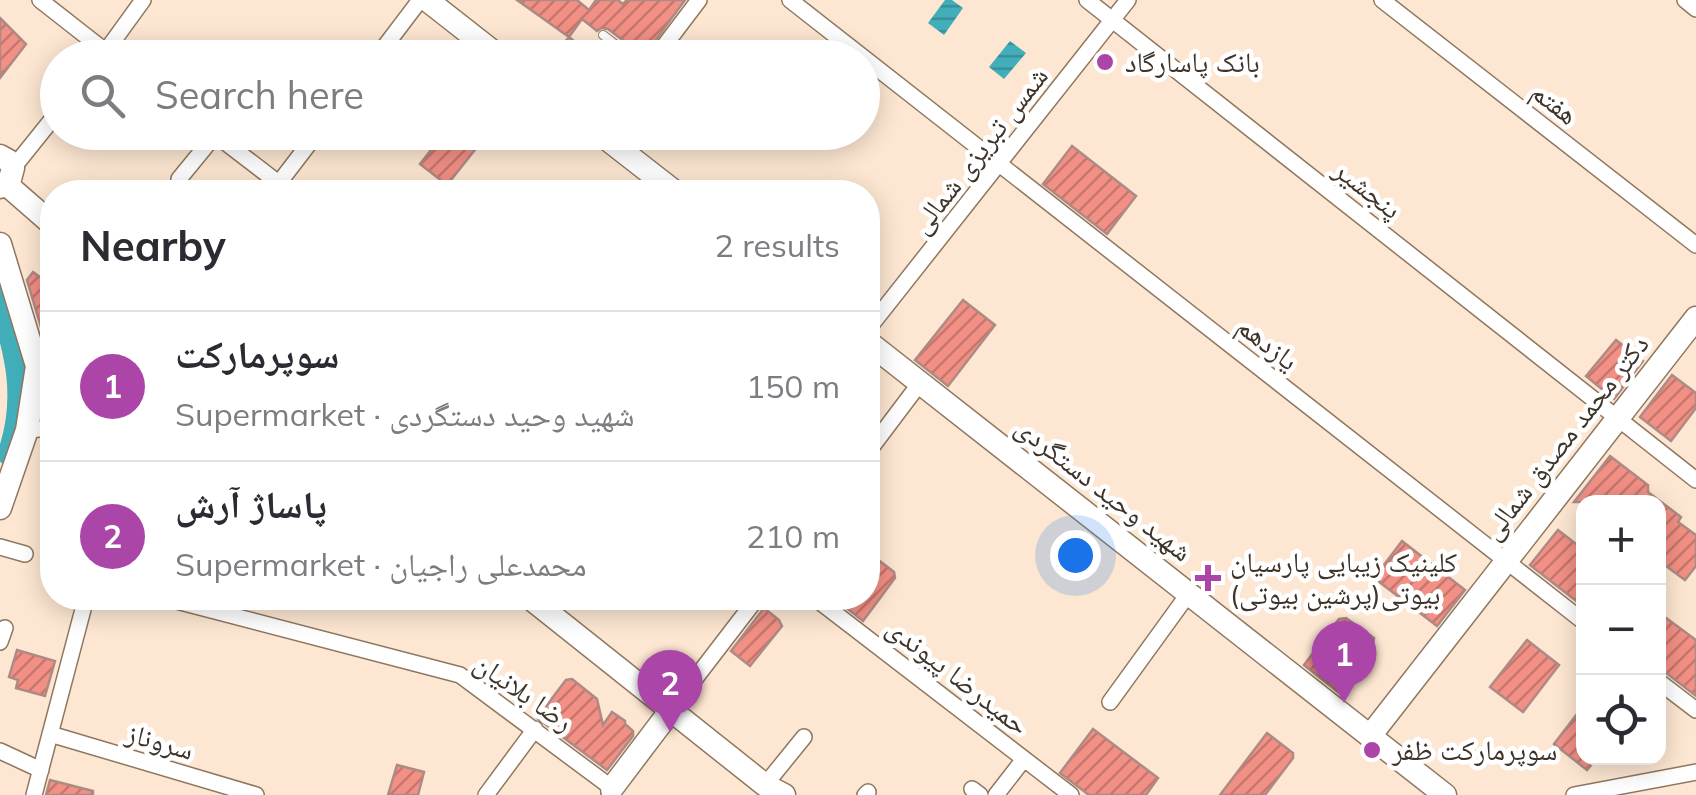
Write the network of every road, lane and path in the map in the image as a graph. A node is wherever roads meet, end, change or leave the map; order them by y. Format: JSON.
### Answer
{"nodes":[{"id":1,"x":40,"y":0,"type":"edge"},
{"id":2,"x":143,"y":0,"type":"edge"},
{"id":3,"x":423,"y":0,"type":"edge"},
{"id":4,"x":700,"y":0,"type":"edge"},
{"id":5,"x":790,"y":0,"type":"edge"},
{"id":6,"x":1087,"y":0,"type":"edge"},
{"id":7,"x":1128,"y":0,"type":"edge"},
{"id":8,"x":1382,"y":0,"type":"edge"},
{"id":9,"x":1685,"y":0,"type":"edge"},
{"id":10,"x":1696,"y":8,"type":"edge"},
{"id":11,"x":1113,"y":20,"type":"junction"},
{"id":12,"x":603,"y":34,"type":"dead end"},
{"id":13,"x":89,"y":40,"type":"edge"},
{"id":14,"x":117,"y":40,"type":"edge"},
{"id":15,"x":391,"y":40,"type":"edge"},
{"id":16,"x":477,"y":40,"type":"edge"},
{"id":17,"x":610,"y":40,"type":"edge"},
{"id":18,"x":669,"y":40,"type":"edge"},
{"id":19,"x":841,"y":40,"type":"edge"},
{"id":20,"x":880,"y":70,"type":"edge"},
{"id":21,"x":40,"y":133,"type":"edge"},
{"id":22,"x":201,"y":150,"type":"edge"},
{"id":23,"x":232,"y":150,"type":"edge"},
{"id":24,"x":306,"y":150,"type":"edge"},
{"id":25,"x":621,"y":150,"type":"edge"},
{"id":26,"x":1000,"y":164,"type":"junction"},
{"id":27,"x":6,"y":174,"type":"edge"},
{"id":28,"x":179,"y":179,"type":"dead end"},
{"id":29,"x":268,"y":180,"type":"edge"},
{"id":30,"x":287,"y":180,"type":"edge"},
{"id":31,"x":660,"y":180,"type":"edge"},
{"id":32,"x":40,"y":204,"type":"edge"},
{"id":33,"x":40,"y":211,"type":"edge"},
{"id":34,"x":0,"y":244,"type":"edge"},
{"id":35,"x":1696,"y":245,"type":"edge"},
{"id":36,"x":880,"y":314,"type":"edge"},
{"id":37,"x":1696,"y":318,"type":"edge"},
{"id":38,"x":880,"y":351,"type":"edge"},
{"id":39,"x":920,"y":383,"type":"junction"},
{"id":40,"x":1619,"y":417,"type":"junction"},
{"id":41,"x":40,"y":429,"type":"edge"},
{"id":42,"x":27,"y":430,"type":"junction"},
{"id":43,"x":880,"y":436,"type":"edge"},
{"id":44,"x":1696,"y":480,"type":"edge"},
{"id":45,"x":0,"y":508,"type":"edge"},
{"id":46,"x":0,"y":547,"type":"edge"},
{"id":47,"x":25,"y":554,"type":"dead end"},
{"id":48,"x":1506,"y":562,"type":"junction"},
{"id":49,"x":1189,"y":593,"type":"junction"},
{"id":50,"x":83,"y":610,"type":"edge"},
{"id":51,"x":210,"y":610,"type":"edge"},
{"id":52,"x":530,"y":610,"type":"edge"},
{"id":53,"x":544,"y":610,"type":"edge"},
{"id":54,"x":748,"y":610,"type":"edge"},
{"id":55,"x":831,"y":610,"type":"edge"},
{"id":56,"x":1576,"y":616,"type":"edge"},
{"id":57,"x":1666,"y":687,"type":"edge"},
{"id":58,"x":1110,"y":702,"type":"dead end"},
{"id":59,"x":1696,"y":710,"type":"edge"},
{"id":60,"x":668,"y":714,"type":"junction"},
{"id":61,"x":534,"y":729,"type":"junction"},
{"id":62,"x":50,"y":734,"type":"junction"},
{"id":63,"x":1370,"y":736,"type":"junction"},
{"id":64,"x":804,"y":737,"type":"dead end"},
{"id":65,"x":0,"y":750,"type":"edge"},
{"id":66,"x":1024,"y":758,"type":"junction"},
{"id":67,"x":40,"y":770,"type":"junction"},
{"id":68,"x":1696,"y":772,"type":"edge"},
{"id":69,"x":609,"y":791,"type":"edge"},
{"id":70,"x":772,"y":791,"type":"edge"},
{"id":71,"x":1584,"y":794,"type":"edge"},
{"id":72,"x":34,"y":795,"type":"edge"},
{"id":73,"x":256,"y":795,"type":"edge"},
{"id":74,"x":486,"y":795,"type":"edge"},
{"id":75,"x":996,"y":795,"type":"edge"},
{"id":76,"x":1072,"y":795,"type":"edge"},
{"id":77,"x":1445,"y":795,"type":"edge"}],
"edges":[{"from":1,"to":13,"type":"street"},
{"from":2,"to":14,"type":"street"},
{"from":3,"to":15,"type":"street"},
{"from":3,"to":16,"type":"main road"},
{"from":4,"to":18,"type":"street"},
{"from":5,"to":19,"type":"street","name":"یازدهم"},
{"from":6,"to":11,"type":"street","name":"پنجشیر"},
{"from":7,"to":11,"type":"street","name":"شمس تبریزی شمالی"},
{"from":8,"to":35,"type":"street","name":"هفتم"},
{"from":9,"to":10,"type":"street"},
{"from":11,"to":26,"type":"street","name":"شمس تبریزی شمالی"},
{"from":11,"to":40,"type":"street","name":"پنجشیر"},
{"from":12,"to":17,"type":"lane"},
{"from":20,"to":26,"type":"street","name":"یازدهم"},
{"from":21,"to":27,"type":"street"},
{"from":22,"to":28,"type":"street"},
{"from":23,"to":29,"type":"street"},
{"from":24,"to":30,"type":"street"},
{"from":25,"to":31,"type":"main road"},
{"from":26,"to":36,"type":"street","name":"شمس تبریزی شمالی"},
{"from":26,"to":48,"type":"street","name":"یازدهم"},
{"from":27,"to":32,"type":"main road"},
{"from":27,"to":33,"type":"main road"},
{"from":34,"to":42,"type":"main road"},
{"from":37,"to":40,"type":"main road","name":"دکتر محمد مصدق شمالی"},
{"from":38,"to":39,"type":"main road","name":"شهید وحید دستگردی"},
{"from":39,"to":43,"type":"street"},
{"from":39,"to":49,"type":"main road","name":"شهید وحید دستگردی"},
{"from":40,"to":44,"type":"street","name":"پنجشیر"},
{"from":40,"to":48,"type":"main road","name":"دکتر محمد مصدق شمالی"},
{"from":41,"to":42,"type":"street"},
{"from":42,"to":45,"type":"main road"},
{"from":46,"to":47,"type":"street"},
{"from":48,"to":56,"type":"street","name":"یازدهم"},
{"from":48,"to":63,"type":"main road","name":"دکتر محمد مصدق شمالی"},
{"from":49,"to":58,"type":"street"},
{"from":49,"to":63,"type":"main road","name":"شهید وحید دستگردی"},
{"from":50,"to":62,"type":"street"},
{"from":51,"to":61,"type":"street","name":"رضا بلانیان"},
{"from":52,"to":60,"type":"main road"},
{"from":53,"to":60,"type":"main road"},
{"from":54,"to":60,"type":"street"},
{"from":55,"to":66,"type":"street","name":"حمیدرضا پیوندی"},
{"from":57,"to":59,"type":"street"},
{"from":60,"to":69,"type":"main road"},
{"from":60,"to":70,"type":"main road"},
{"from":61,"to":69,"type":"street","name":"رضا بلانیان"},
{"from":61,"to":74,"type":"street"},
{"from":62,"to":67,"type":"street"},
{"from":62,"to":73,"type":"street","name":"سروناز"},
{"from":63,"to":77,"type":"main road","name":"شهید وحید دستگردی"},
{"from":64,"to":70,"type":"street"},
{"from":65,"to":67,"type":"street"},
{"from":66,"to":75,"type":"street"},
{"from":66,"to":76,"type":"street","name":"حمیدرضا پیوندی"},
{"from":67,"to":72,"type":"street"},
{"from":68,"to":71,"type":"street"}]}
